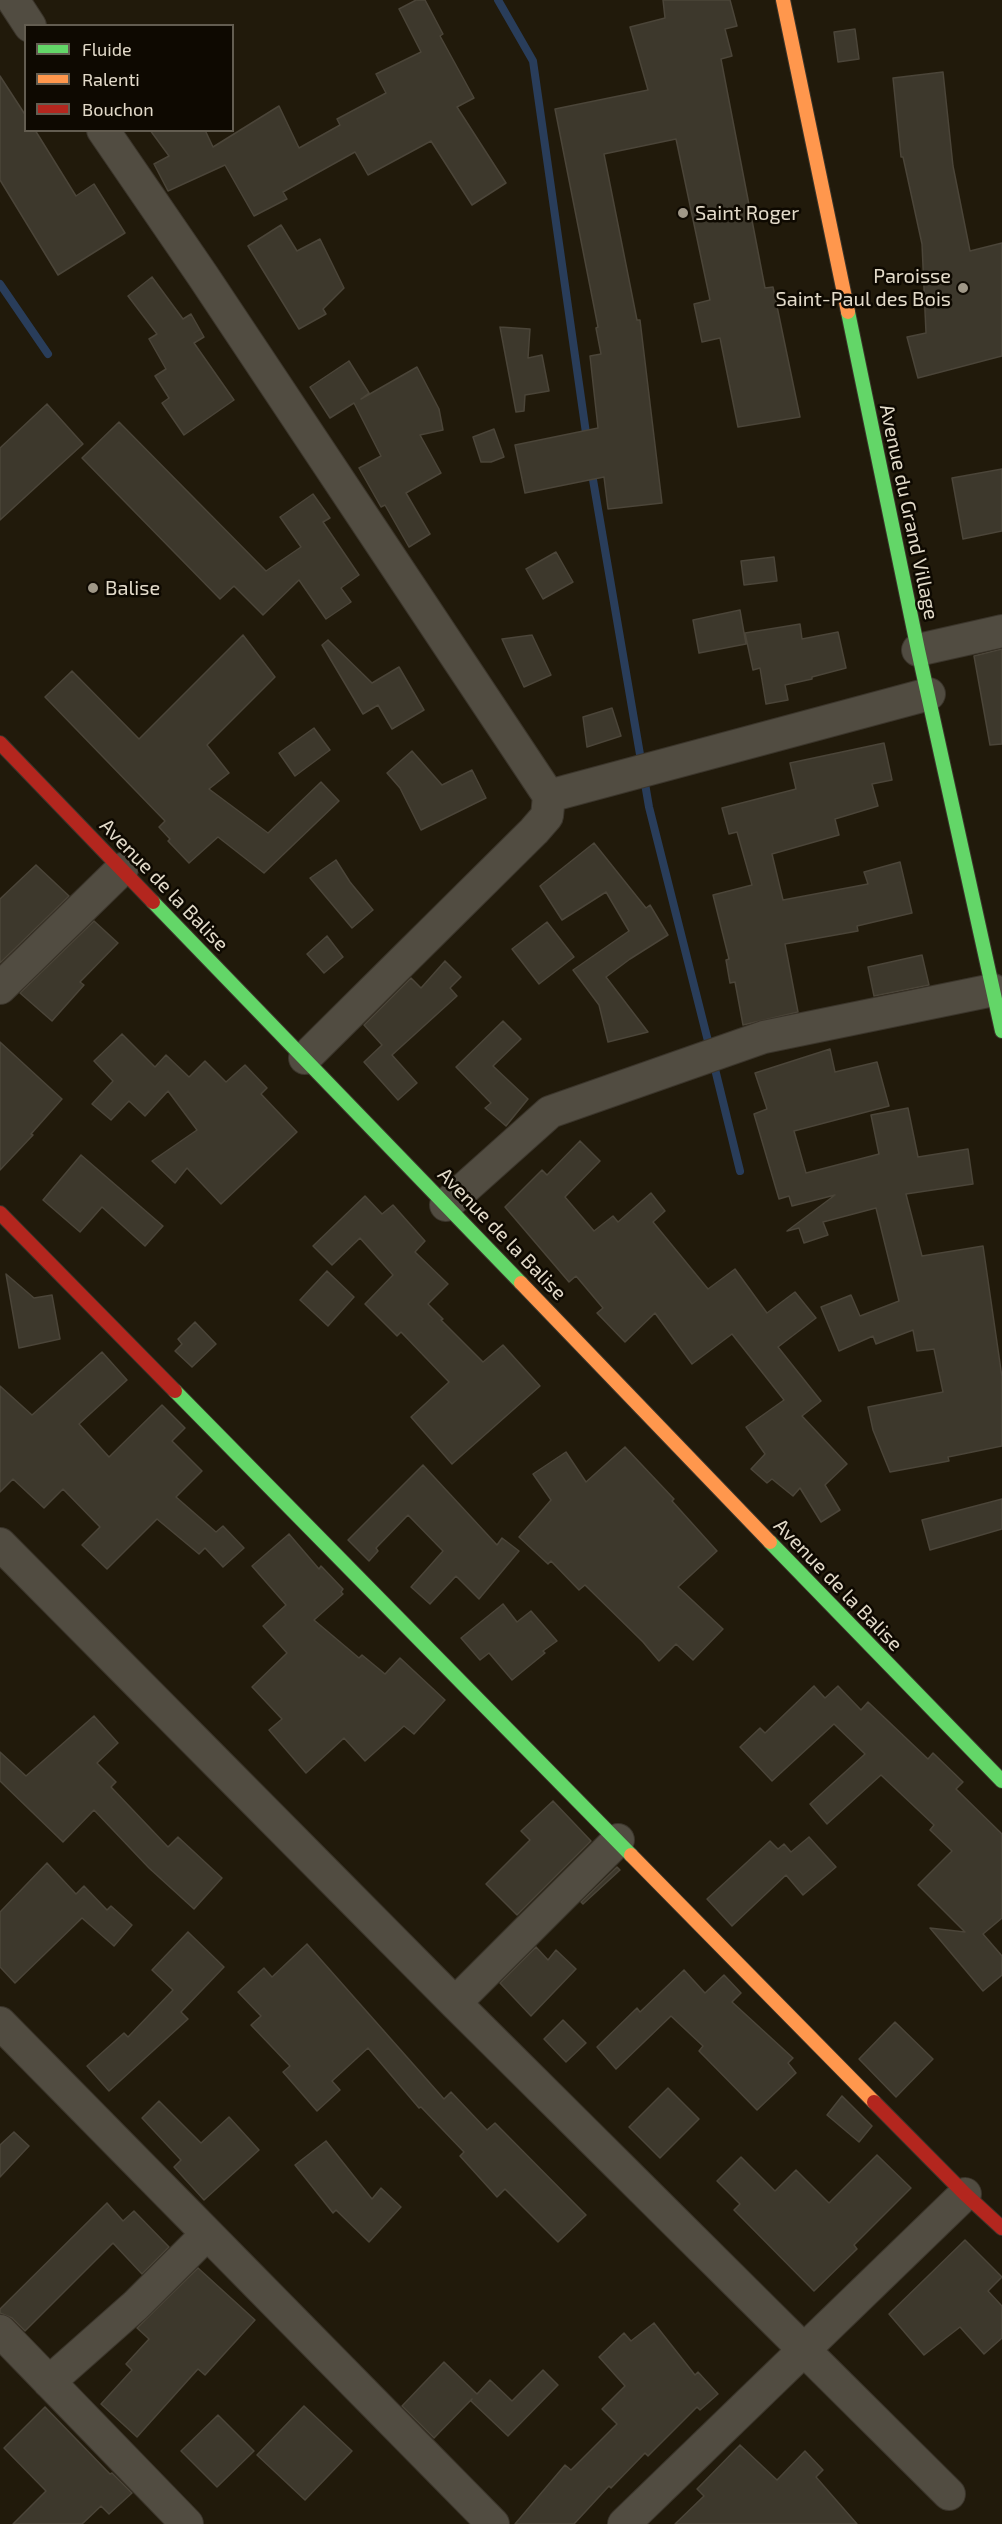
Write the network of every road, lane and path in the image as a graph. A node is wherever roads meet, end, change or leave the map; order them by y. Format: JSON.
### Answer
{"nodes":[{"id":1,"x":13,"y":0,"type":"edge"},
{"id":2,"x":783,"y":0,"type":"edge"},
{"id":3,"x":29,"y":24,"type":"edge"},
{"id":4,"x":104,"y":132,"type":"edge"},
{"id":5,"x":1002,"y":631,"type":"edge"},
{"id":6,"x":918,"y":650,"type":"junction"},
{"id":7,"x":929,"y":694,"type":"junction"},
{"id":8,"x":0,"y":743,"type":"edge"},
{"id":9,"x":549,"y":796,"type":"junction"},
{"id":10,"x":122,"y":869,"type":"junction"},
{"id":11,"x":0,"y":988,"type":"edge"},
{"id":12,"x":993,"y":990,"type":"junction"},
{"id":13,"x":1002,"y":1031,"type":"edge"},
{"id":14,"x":305,"y":1058,"type":"junction"},
{"id":15,"x":446,"y":1205,"type":"junction"},
{"id":16,"x":0,"y":1213,"type":"edge"},
{"id":17,"x":0,"y":1544,"type":"edge"},
{"id":18,"x":974,"y":1754,"type":"junction"},
{"id":19,"x":1002,"y":1766,"type":"edge"},
{"id":20,"x":1002,"y":1781,"type":"edge"},
{"id":21,"x":618,"y":1840,"type":"junction"},
{"id":22,"x":455,"y":2003,"type":"junction"},
{"id":23,"x":0,"y":2023,"type":"edge"},
{"id":24,"x":965,"y":2194,"type":"junction"},
{"id":25,"x":1002,"y":2228,"type":"edge"},
{"id":26,"x":207,"y":2234,"type":"junction"},
{"id":27,"x":0,"y":2331,"type":"edge"},
{"id":28,"x":804,"y":2350,"type":"junction"},
{"id":29,"x":49,"y":2382,"type":"junction"},
{"id":30,"x":949,"y":2494,"type":"dead end"},
{"id":31,"x":187,"y":2524,"type":"edge"},
{"id":32,"x":494,"y":2524,"type":"edge"},
{"id":33,"x":624,"y":2524,"type":"edge"}],
"edges":[{"from":1,"to":3,"type":"street"},
{"from":2,"to":6,"type":"street","name":"Avenue du Grand Village"},
{"from":4,"to":9,"type":"street"},
{"from":5,"to":6,"type":"street"},
{"from":6,"to":7,"type":"street","name":"Avenue du Grand Village"},
{"from":7,"to":9,"type":"street"},
{"from":7,"to":12,"type":"street","name":"Avenue du Grand Village"},
{"from":8,"to":10,"type":"street","name":"Avenue de la Balise"},
{"from":9,"to":14,"type":"street"},
{"from":10,"to":11,"type":"street"},
{"from":10,"to":14,"type":"street","name":"Avenue de la Balise"},
{"from":12,"to":13,"type":"street","name":"Avenue du Grand Village"},
{"from":12,"to":15,"type":"street"},
{"from":14,"to":15,"type":"street","name":"Avenue de la Balise"},
{"from":15,"to":18,"type":"street","name":"Avenue de la Balise"},
{"from":16,"to":21,"type":"street"},
{"from":17,"to":22,"type":"street"},
{"from":18,"to":19,"type":"street"},
{"from":18,"to":20,"type":"street","name":"Avenue de la Balise"},
{"from":21,"to":22,"type":"street"},
{"from":21,"to":24,"type":"street"},
{"from":22,"to":28,"type":"street"},
{"from":23,"to":26,"type":"street"},
{"from":24,"to":25,"type":"street"},
{"from":24,"to":28,"type":"street"},
{"from":26,"to":29,"type":"street"},
{"from":26,"to":32,"type":"street"},
{"from":27,"to":29,"type":"street"},
{"from":28,"to":30,"type":"street"},
{"from":28,"to":33,"type":"street"},
{"from":29,"to":31,"type":"street"}]}
